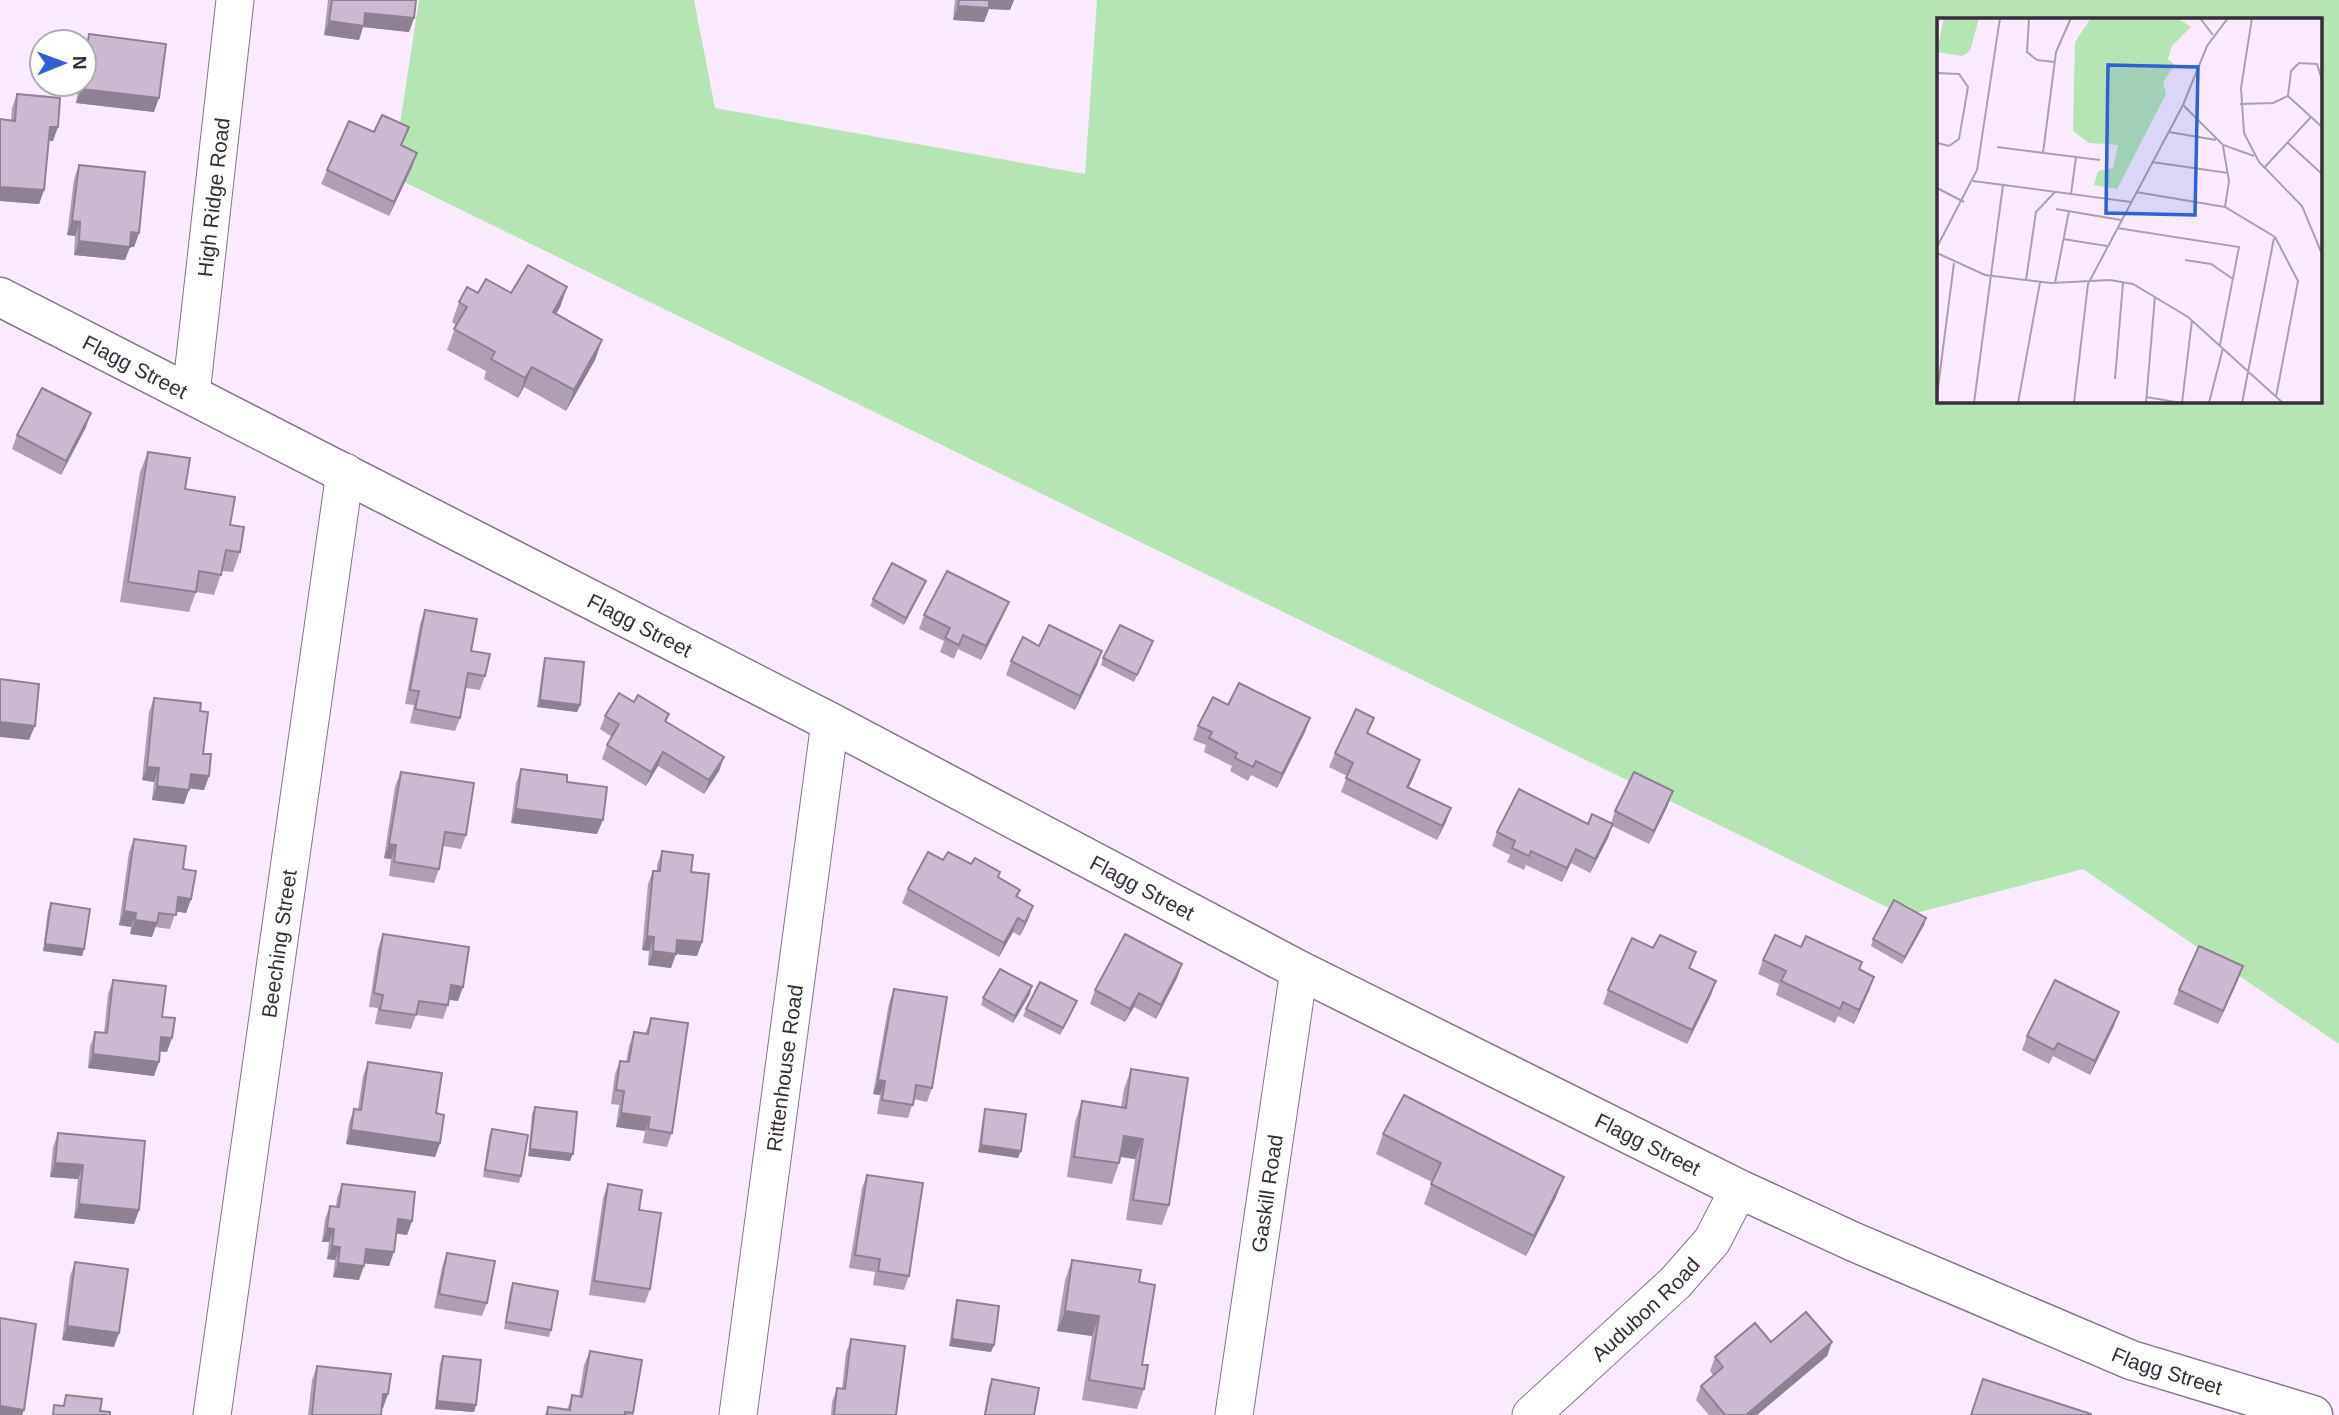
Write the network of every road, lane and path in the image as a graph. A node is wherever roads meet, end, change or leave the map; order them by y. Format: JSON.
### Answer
{"nodes":[{"id":1,"x":235,"y":0,"type":"edge"},
{"id":2,"x":0,"y":297,"type":"edge"},
{"id":3,"x":191,"y":394,"type":"junction"},
{"id":4,"x":345,"y":472,"type":"junction"},
{"id":5,"x":830,"y":722,"type":"junction"},
{"id":6,"x":1299,"y":970,"type":"junction"},
{"id":7,"x":1739,"y":1189,"type":"junction"},
{"id":8,"x":212,"y":1415,"type":"edge"},
{"id":9,"x":738,"y":1415,"type":"edge"},
{"id":10,"x":1234,"y":1415,"type":"edge"},
{"id":11,"x":1531,"y":1415,"type":"edge"},
{"id":12,"x":2313,"y":1415,"type":"edge"}],
"edges":[{"from":1,"to":3,"type":"street","name":"High Ridge Road"},
{"from":2,"to":3,"type":"street","name":"Flagg Street"},
{"from":3,"to":4,"type":"street","name":"Flagg Street"},
{"from":4,"to":5,"type":"street","name":"Flagg Street"},
{"from":4,"to":8,"type":"street","name":"Beeching Street"},
{"from":5,"to":6,"type":"street","name":"Flagg Street"},
{"from":5,"to":9,"type":"street","name":"Rittenhouse Road"},
{"from":6,"to":7,"type":"street","name":"Flagg Street"},
{"from":6,"to":10,"type":"street","name":"Gaskill Road"},
{"from":7,"to":11,"type":"street","name":"Audubon Road"},
{"from":7,"to":12,"type":"street","name":"Flagg Street"}]}
